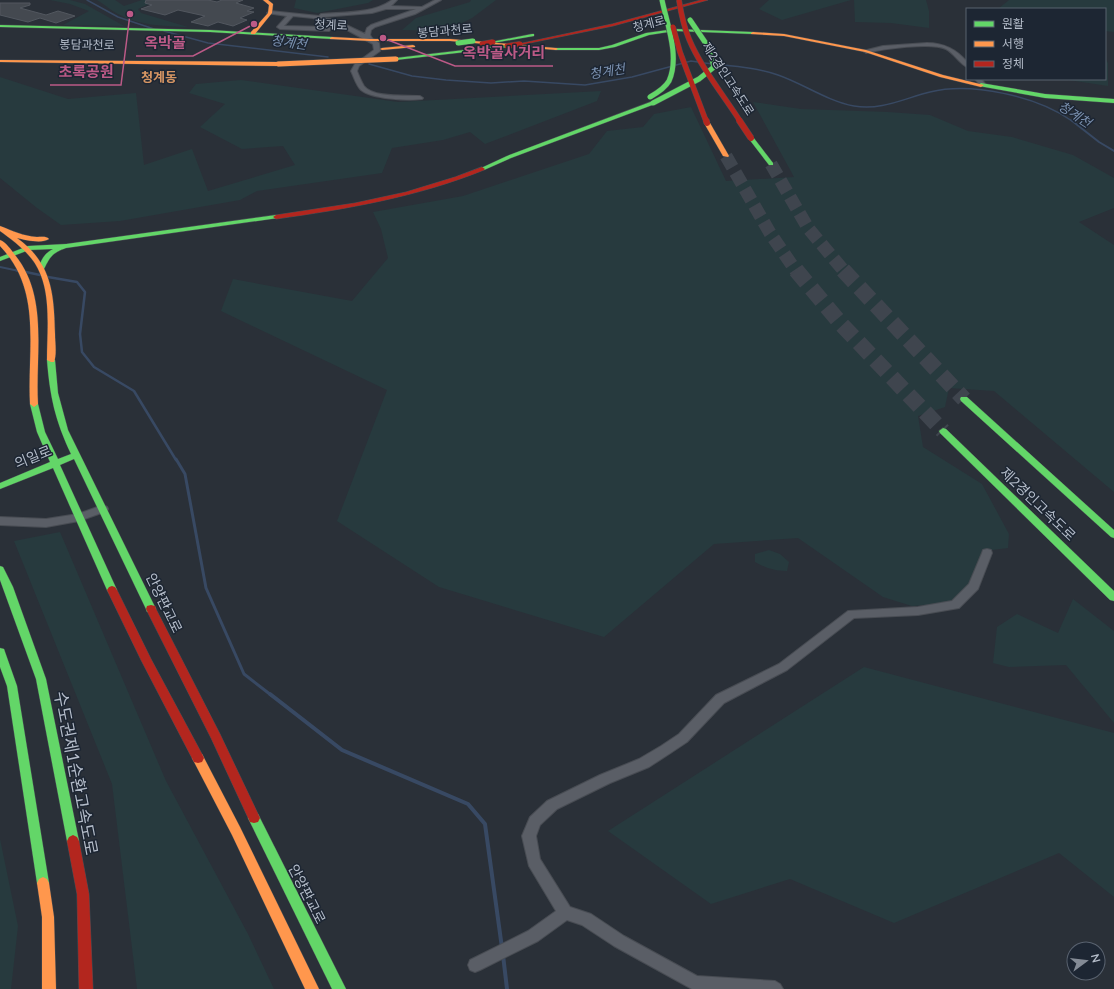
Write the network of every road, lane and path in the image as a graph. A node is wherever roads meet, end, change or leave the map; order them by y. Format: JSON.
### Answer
{"nodes":[{"id":1,"x":265,"y":0,"type":"edge"},
{"id":2,"x":395,"y":0,"type":"edge"},
{"id":3,"x":439,"y":0,"type":"edge"},
{"id":4,"x":668,"y":0,"type":"edge"},
{"id":5,"x":671,"y":0,"type":"edge"},
{"id":6,"x":679,"y":0,"type":"edge"},
{"id":7,"x":682,"y":0,"type":"edge"},
{"id":8,"x":696,"y":0,"type":"edge"},
{"id":9,"x":706,"y":0,"type":"edge"},
{"id":10,"x":660,"y":1,"type":"edge"},
{"id":11,"x":386,"y":7,"type":"junction"},
{"id":12,"x":423,"y":8,"type":"junction"},
{"id":13,"x":642,"y":8,"type":"dead end"},
{"id":14,"x":630,"y":12,"type":"junction"},
{"id":15,"x":270,"y":13,"type":"junction"},
{"id":16,"x":291,"y":15,"type":"junction"},
{"id":17,"x":313,"y":17,"type":"junction"},
{"id":18,"x":644,"y":17,"type":"junction"},
{"id":19,"x":338,"y":23,"type":"junction"},
{"id":20,"x":0,"y":26,"type":"edge"},
{"id":21,"x":253,"y":33,"type":"junction"},
{"id":22,"x":533,"y":35,"type":"junction"},
{"id":23,"x":370,"y":40,"type":"junction"},
{"id":24,"x":477,"y":43,"type":"junction"},
{"id":25,"x":361,"y":50,"type":"dead end"},
{"id":26,"x":866,"y":50,"type":"junction"},
{"id":27,"x":386,"y":53,"type":"junction"},
{"id":28,"x":0,"y":55,"type":"edge"},
{"id":29,"x":0,"y":61,"type":"edge"},
{"id":30,"x":275,"y":61,"type":"junction"},
{"id":31,"x":214,"y":64,"type":"junction"},
{"id":32,"x":966,"y":64,"type":"edge"},
{"id":33,"x":0,"y":66,"type":"edge"},
{"id":34,"x":966,"y":80,"type":"edge"},
{"id":35,"x":968,"y":80,"type":"edge"},
{"id":36,"x":981,"y":82,"type":"edge"},
{"id":37,"x":420,"y":98,"type":"dead end"},
{"id":38,"x":1114,"y":101,"type":"edge"},
{"id":39,"x":726,"y":156,"type":"tunnel mouth"},
{"id":40,"x":471,"y":163,"type":"dead end"},
{"id":41,"x":771,"y":164,"type":"tunnel mouth"},
{"id":42,"x":451,"y":171,"type":"dead end"},
{"id":43,"x":4,"y":230,"type":"edge"},
{"id":44,"x":0,"y":242,"type":"edge"},
{"id":45,"x":66,"y":242,"type":"junction"},
{"id":46,"x":28,"y":248,"type":"junction"},
{"id":47,"x":12,"y":254,"type":"junction"},
{"id":48,"x":0,"y":259,"type":"edge"},
{"id":49,"x":43,"y":270,"type":"junction"},
{"id":50,"x":964,"y":400,"type":"tunnel mouth"},
{"id":51,"x":943,"y":431,"type":"tunnel mouth"},
{"id":52,"x":76,"y":455,"type":"junction"},
{"id":53,"x":57,"y":463,"type":"junction"},
{"id":54,"x":0,"y":486,"type":"edge"},
{"id":55,"x":103,"y":509,"type":"junction"},
{"id":56,"x":79,"y":517,"type":"junction"},
{"id":57,"x":0,"y":521,"type":"edge"},
{"id":58,"x":1114,"y":535,"type":"edge"},
{"id":59,"x":987,"y":552,"type":"dead end"},
{"id":60,"x":0,"y":570,"type":"edge"},
{"id":61,"x":1114,"y":597,"type":"edge"},
{"id":62,"x":0,"y":652,"type":"edge"},
{"id":63,"x":566,"y":912,"type":"junction"},
{"id":64,"x":479,"y":962,"type":"dead end"},
{"id":65,"x":49,"y":989,"type":"edge"},
{"id":66,"x":86,"y":989,"type":"edge"},
{"id":67,"x":312,"y":989,"type":"edge"},
{"id":68,"x":339,"y":989,"type":"edge"},
{"id":69,"x":775,"y":989,"type":"edge"}],
"edges":[{"from":1,"to":15,"type":"main road"},
{"from":2,"to":11,"type":"street"},
{"from":3,"to":12,"type":"street"},
{"from":4,"to":39,"type":"main road","name":"제2경인고속도로","bridge":true},
{"from":5,"to":14,"type":"main road","name":"봉담과천로"},
{"from":6,"to":41,"type":"main road","name":"제2경인고속도로","bridge":true},
{"from":7,"to":45,"type":"main road","bridge":true},
{"from":8,"to":18,"type":"main road","name":"봉담과천로"},
{"from":9,"to":18,"type":"main road","name":"봉담과천로"},
{"from":10,"to":40,"type":"main road","bridge":true},
{"from":11,"to":12,"type":"street"},
{"from":11,"to":17,"type":"street"},
{"from":12,"to":23,"type":"street"},
{"from":13,"to":14,"type":"main road","name":"봉담과천로"},
{"from":14,"to":22,"type":"main road","name":"봉담과천로"},
{"from":15,"to":16,"type":"street"},
{"from":15,"to":21,"type":"main road"},
{"from":16,"to":17,"type":"street"},
{"from":16,"to":19,"type":"street"},
{"from":17,"to":19,"type":"street"},
{"from":18,"to":27,"type":"main road","name":"봉담과천로","bridge":true},
{"from":19,"to":23,"type":"street"},
{"from":20,"to":21,"type":"main road","name":"청계로"},
{"from":21,"to":23,"type":"main road","name":"청계로"},
{"from":22,"to":24,"type":"main road","name":"봉담과천로"},
{"from":22,"to":24,"type":"main road","name":"봉담과천로","bridge":true},
{"from":23,"to":26,"type":"main road","name":"청계로"},
{"from":23,"to":27,"type":"street"},
{"from":24,"to":27,"type":"main road","name":"봉담과천로"},
{"from":24,"to":27,"type":"main road","name":"봉담과천로","bridge":true},
{"from":25,"to":27,"type":"main road","name":"봉담과천로"},
{"from":26,"to":32,"type":"street"},
{"from":26,"to":34,"type":"main road","name":"청계로"},
{"from":27,"to":30,"type":"main road","name":"봉담과천로"},
{"from":27,"to":37,"type":"street","bridge":true},
{"from":28,"to":30,"type":"main road","name":"봉담과천로"},
{"from":29,"to":31,"type":"main road","name":"봉담과천로"},
{"from":30,"to":31,"type":"main road","name":"봉담과천로"},
{"from":31,"to":33,"type":"main road","name":"봉담과천로"},
{"from":35,"to":36,"type":"main road","name":"청계로"},
{"from":36,"to":38,"type":"main road","name":"청계로"},
{"from":42,"to":45,"type":"main road"},
{"from":43,"to":45,"type":"main road"},
{"from":43,"to":46,"type":"main road","name":"안양판교로"},
{"from":44,"to":47,"type":"main road"},
{"from":45,"to":46,"type":"main road"},
{"from":45,"to":49,"type":"main road"},
{"from":46,"to":47,"type":"main road"},
{"from":46,"to":49,"type":"main road","name":"안양판교로"},
{"from":47,"to":48,"type":"main road"},
{"from":47,"to":53,"type":"main road"},
{"from":49,"to":52,"type":"main road","name":"안양판교로"},
{"from":50,"to":58,"type":"main road","name":"제2경인고속도로"},
{"from":51,"to":61,"type":"main road","name":"제2경인고속도로"},
{"from":52,"to":53,"type":"main road","name":"의일로"},
{"from":52,"to":55,"type":"main road","name":"안양판교로"},
{"from":53,"to":54,"type":"main road","name":"의일로"},
{"from":53,"to":56,"type":"main road"},
{"from":55,"to":56,"type":"street"},
{"from":55,"to":68,"type":"main road","name":"안양판교로"},
{"from":56,"to":57,"type":"street"},
{"from":56,"to":67,"type":"main road"},
{"from":59,"to":63,"type":"street"},
{"from":60,"to":66,"type":"main road","name":"수도권제1순환고속도로"},
{"from":62,"to":65,"type":"main road"},
{"from":63,"to":64,"type":"street"},
{"from":63,"to":69,"type":"street"}]}
